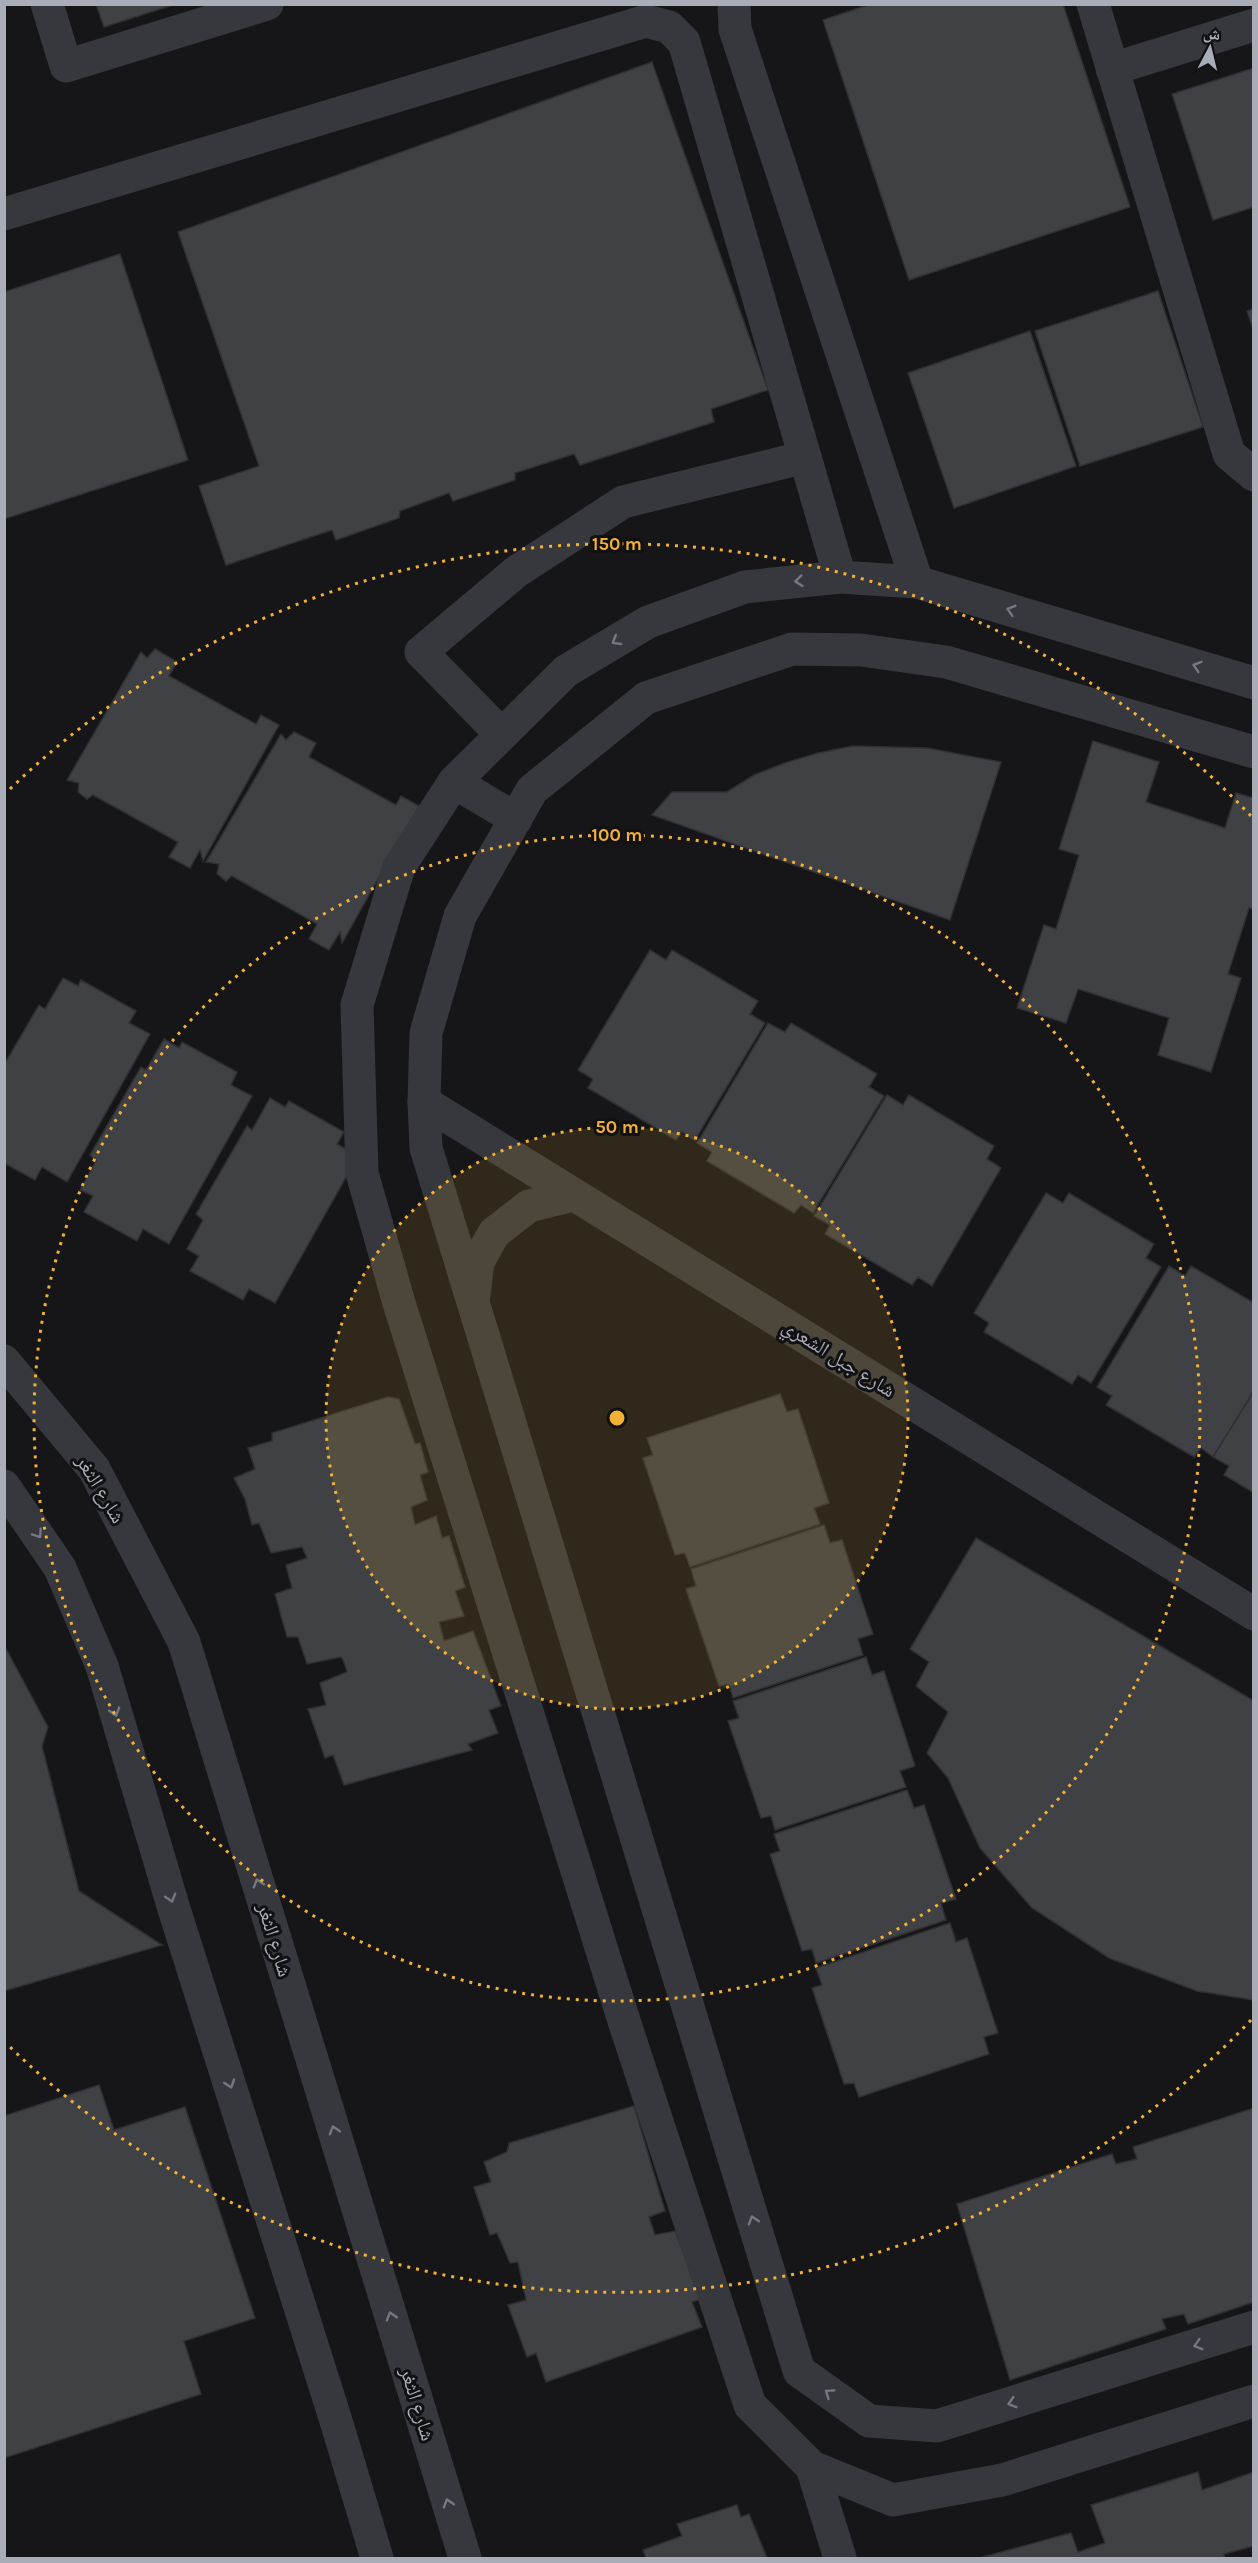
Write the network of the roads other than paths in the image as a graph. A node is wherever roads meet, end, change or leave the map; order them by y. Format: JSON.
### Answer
{"nodes":[{"id":1,"x":47,"y":4,"type":"edge"},
{"id":2,"x":267,"y":4,"type":"edge"},
{"id":3,"x":734,"y":4,"type":"edge"},
{"id":4,"x":1093,"y":4,"type":"edge"},
{"id":5,"x":1254,"y":25,"type":"edge"},
{"id":6,"x":1112,"y":69,"type":"junction"},
{"id":7,"x":4,"y":214,"type":"edge"},
{"id":8,"x":805,"y":458,"type":"junction"},
{"id":9,"x":1254,"y":474,"type":"edge"},
{"id":10,"x":840,"y":577,"type":"junction"},
{"id":11,"x":917,"y":582,"type":"junction"},
{"id":12,"x":1254,"y":683,"type":"edge"},
{"id":13,"x":501,"y":734,"type":"junction"},
{"id":14,"x":1254,"y":752,"type":"edge"},
{"id":15,"x":454,"y":782,"type":"junction"},
{"id":16,"x":516,"y":819,"type":"junction"},
{"id":17,"x":424,"y":1102,"type":"junction"},
{"id":18,"x":573,"y":1195,"type":"junction"},
{"id":19,"x":473,"y":1303,"type":"junction"},
{"id":20,"x":4,"y":1360,"type":"edge"},
{"id":21,"x":4,"y":1486,"type":"edge"},
{"id":22,"x":1254,"y":1614,"type":"edge"},
{"id":23,"x":1254,"y":2327,"type":"edge"},
{"id":24,"x":1254,"y":2401,"type":"edge"},
{"id":25,"x":812,"y":2467,"type":"junction"},
{"id":26,"x":377,"y":2559,"type":"edge"},
{"id":27,"x":465,"y":2559,"type":"edge"},
{"id":28,"x":840,"y":2559,"type":"edge"}],
"edges":[{"from":1,"to":2,"type":"street"},
{"from":3,"to":11,"type":"street"},
{"from":4,"to":6,"type":"street"},
{"from":5,"to":6,"type":"street"},
{"from":6,"to":9,"type":"street"},
{"from":7,"to":8,"type":"street"},
{"from":8,"to":10,"type":"street"},
{"from":8,"to":13,"type":"street"},
{"from":10,"to":11,"type":"street"},
{"from":10,"to":13,"type":"street","one_way":true},
{"from":12,"to":11,"type":"street","one_way":true},
{"from":13,"to":15,"type":"street"},
{"from":14,"to":16,"type":"street"},
{"from":15,"to":16,"type":"street"},
{"from":15,"to":25,"type":"street"},
{"from":16,"to":17,"type":"street"},
{"from":17,"to":18,"type":"street","name":"شارع جبل الشعري"},
{"from":17,"to":19,"type":"street"},
{"from":18,"to":19,"type":"street"},
{"from":18,"to":22,"type":"street","name":"شارع جبل الشعري"},
{"from":23,"to":19,"type":"street","one_way":true},
{"from":27,"to":20,"type":"street","name":"شارع الثغر","one_way":true},
{"from":21,"to":26,"type":"street","one_way":true},
{"from":24,"to":25,"type":"street"},
{"from":25,"to":28,"type":"street"}]}
